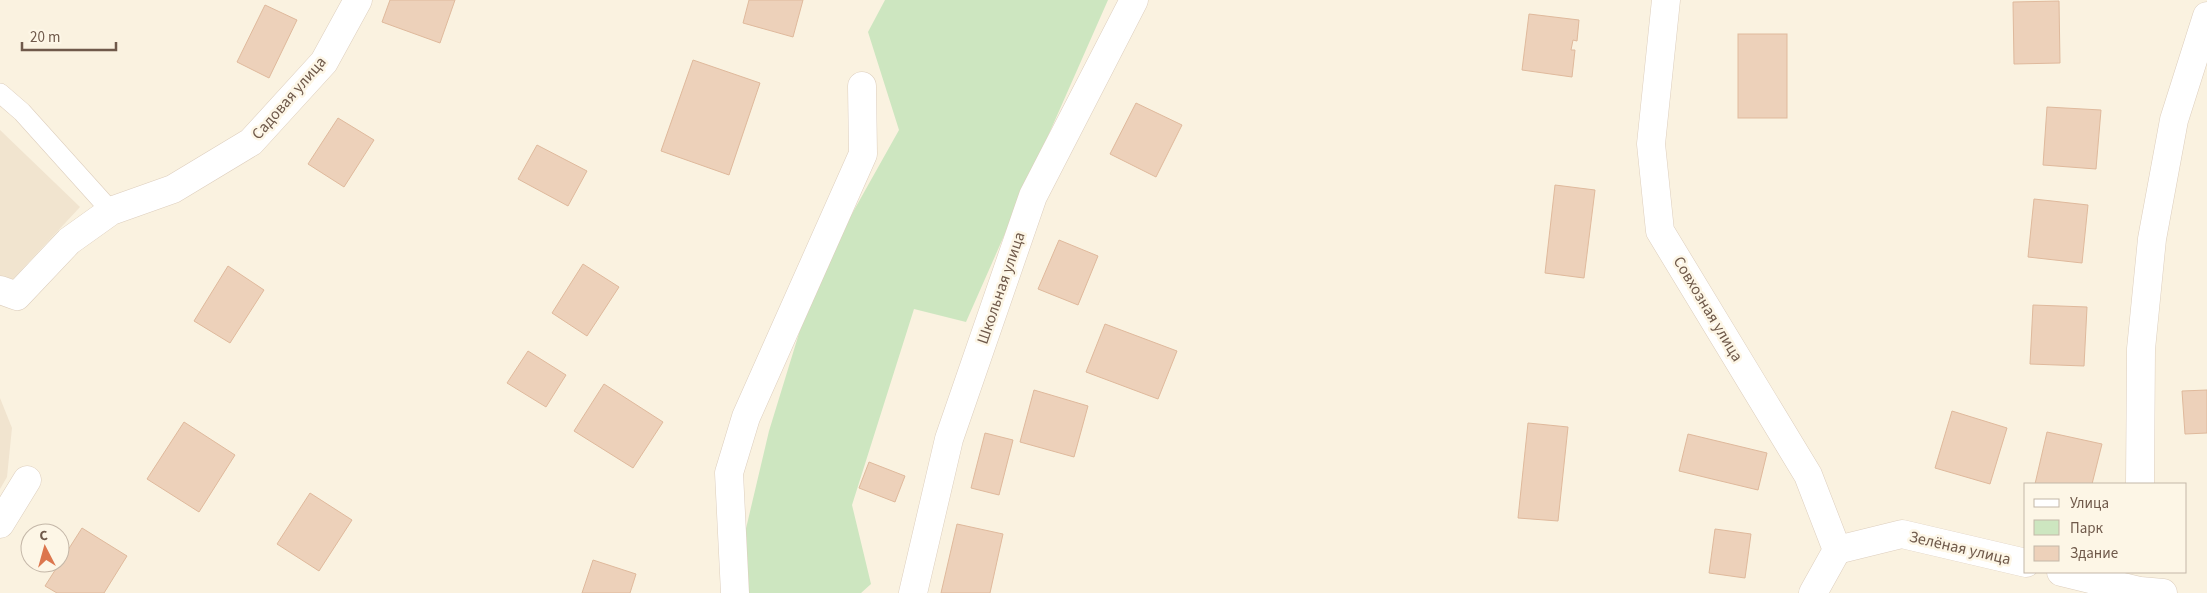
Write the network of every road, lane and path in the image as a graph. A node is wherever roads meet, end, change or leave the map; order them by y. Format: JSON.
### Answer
{"nodes":[{"id":1,"x":358,"y":0,"type":"edge"},
{"id":2,"x":1134,"y":0,"type":"edge"},
{"id":3,"x":1666,"y":0,"type":"edge"},
{"id":4,"x":2207,"y":16,"type":"edge"},
{"id":5,"x":862,"y":86,"type":"dead end"},
{"id":6,"x":0,"y":92,"type":"edge"},
{"id":7,"x":111,"y":211,"type":"junction"},
{"id":8,"x":0,"y":290,"type":"edge"},
{"id":9,"x":28,"y":480,"type":"dead end"},
{"id":10,"x":2140,"y":483,"type":"edge"},
{"id":11,"x":0,"y":524,"type":"edge"},
{"id":12,"x":1837,"y":550,"type":"junction"},
{"id":13,"x":2024,"y":563,"type":"edge"},
{"id":14,"x":2068,"y":573,"type":"edge"},
{"id":15,"x":2147,"y":585,"type":"edge"},
{"id":16,"x":735,"y":593,"type":"edge"},
{"id":17,"x":913,"y":593,"type":"edge"},
{"id":18,"x":1813,"y":593,"type":"edge"}],
"edges":[{"from":1,"to":7,"type":"street","name":"Садовая улица"},
{"from":2,"to":17,"type":"street","name":"Школьная улица"},
{"from":3,"to":12,"type":"street","name":"Совхозная улица"},
{"from":4,"to":10,"type":"street"},
{"from":5,"to":16,"type":"street"},
{"from":6,"to":7,"type":"lane"},
{"from":7,"to":8,"type":"street","name":"Садовая улица"},
{"from":9,"to":11,"type":"street"},
{"from":12,"to":13,"type":"street","name":"Зелёная улица"},
{"from":12,"to":18,"type":"street"},
{"from":14,"to":15,"type":"street"}]}
